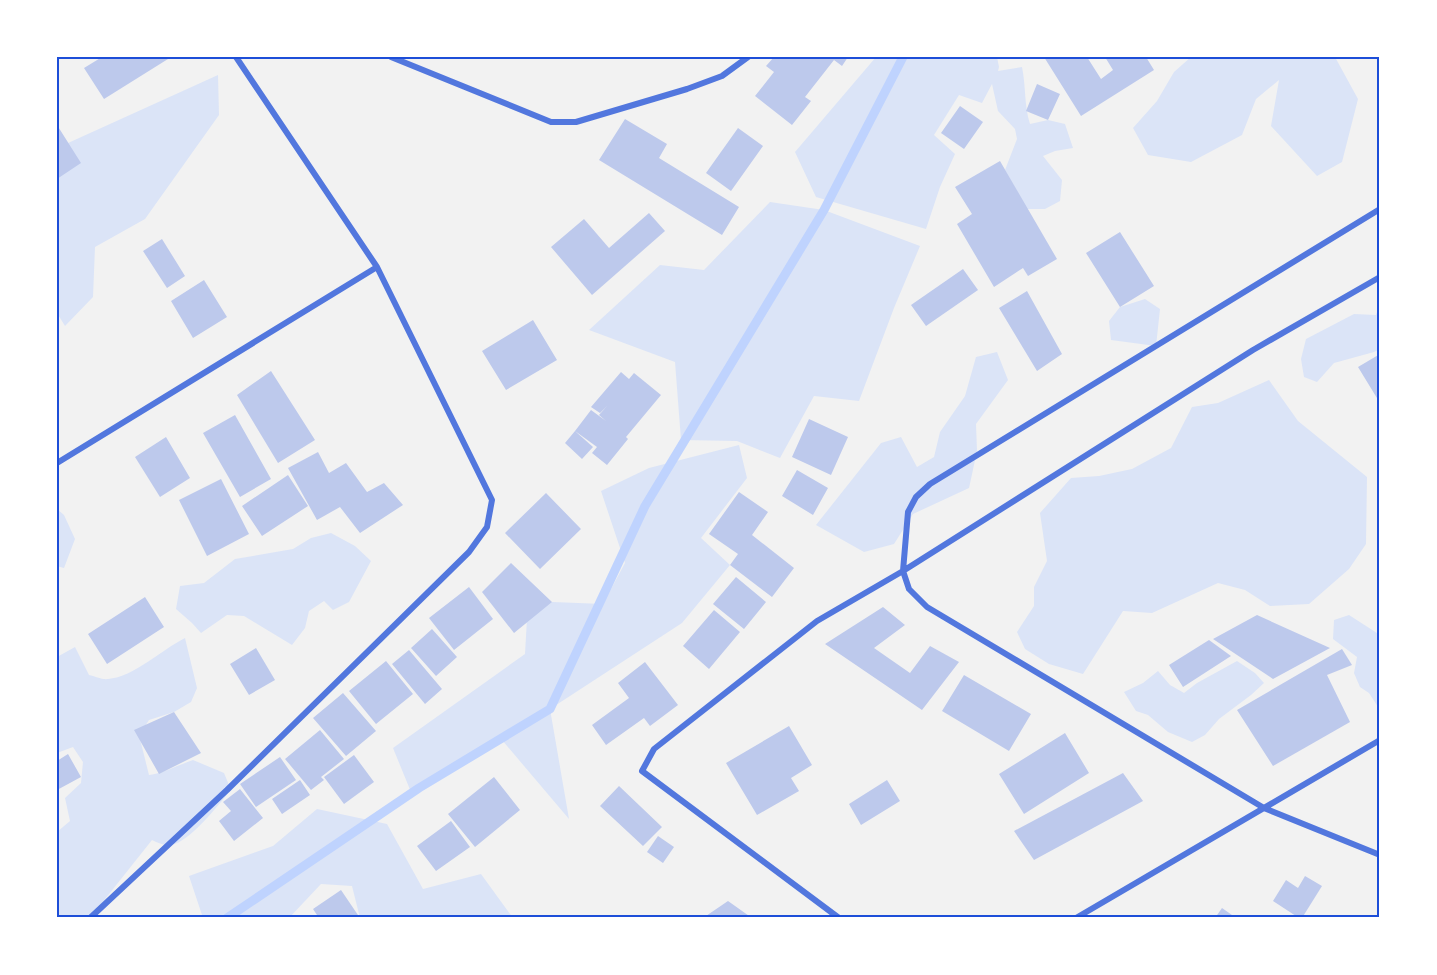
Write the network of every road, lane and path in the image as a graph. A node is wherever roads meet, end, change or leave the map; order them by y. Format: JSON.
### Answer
{"nodes":[{"id":1,"x":236,"y":57,"type":"edge"},
{"id":2,"x":391,"y":57,"type":"edge"},
{"id":3,"x":748,"y":57,"type":"edge"},
{"id":4,"x":1380,"y":209,"type":"edge"},
{"id":5,"x":377,"y":267,"type":"junction"},
{"id":6,"x":1380,"y":277,"type":"edge"},
{"id":7,"x":57,"y":463,"type":"edge"},
{"id":8,"x":903,"y":571,"type":"junction"},
{"id":9,"x":1380,"y":740,"type":"edge"},
{"id":10,"x":1264,"y":808,"type":"junction"},
{"id":11,"x":1380,"y":855,"type":"edge"},
{"id":12,"x":90,"y":918,"type":"edge"},
{"id":13,"x":839,"y":918,"type":"edge"},
{"id":14,"x":1076,"y":918,"type":"edge"}],
"edges":[{"from":1,"to":5,"type":"street"},
{"from":2,"to":3,"type":"street"},
{"from":4,"to":8,"type":"street"},
{"from":5,"to":7,"type":"street"},
{"from":5,"to":12,"type":"street"},
{"from":6,"to":8,"type":"street"},
{"from":8,"to":10,"type":"street"},
{"from":8,"to":13,"type":"street"},
{"from":9,"to":10,"type":"street"},
{"from":10,"to":11,"type":"street"},
{"from":10,"to":14,"type":"street"}]}
